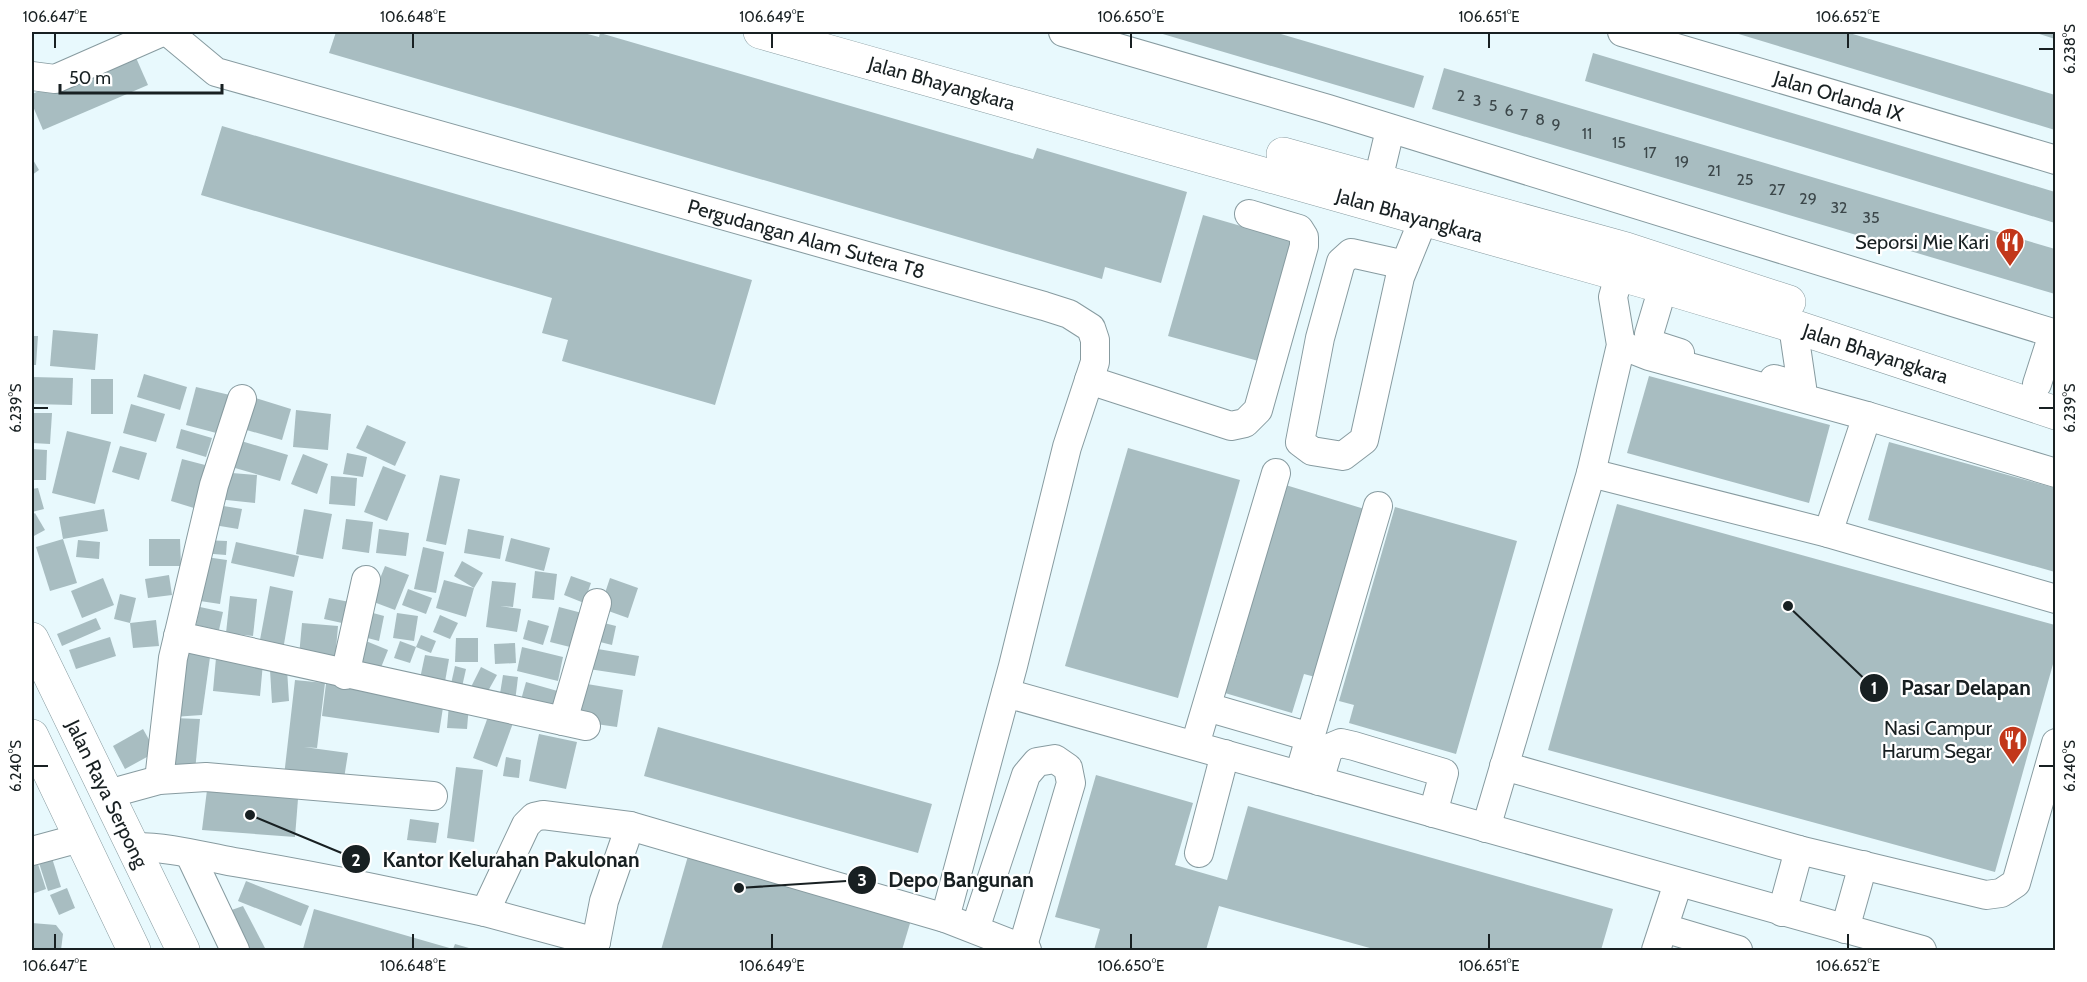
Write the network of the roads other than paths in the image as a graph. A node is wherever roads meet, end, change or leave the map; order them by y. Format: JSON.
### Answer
{"nodes":[{"id":1,"x":162,"y":32,"type":"edge"},
{"id":2,"x":168,"y":32,"type":"edge"},
{"id":3,"x":760,"y":32,"type":"edge"},
{"id":4,"x":840,"y":32,"type":"edge"},
{"id":5,"x":1063,"y":32,"type":"edge"},
{"id":6,"x":1622,"y":32,"type":"edge"},
{"id":7,"x":32,"y":76,"type":"edge"},
{"id":8,"x":1390,"y":130,"type":"junction"},
{"id":9,"x":2055,"y":160,"type":"edge"},
{"id":10,"x":1378,"y":180,"type":"junction"},
{"id":11,"x":1249,"y":214,"type":"dead end"},
{"id":12,"x":1424,"y":218,"type":"junction"},
{"id":13,"x":1622,"y":261,"type":"junction"},
{"id":14,"x":1405,"y":265,"type":"junction"},
{"id":15,"x":1662,"y":274,"type":"junction"},
{"id":16,"x":1793,"y":326,"type":"junction"},
{"id":17,"x":2054,"y":334,"type":"edge"},
{"id":18,"x":1621,"y":345,"type":"junction"},
{"id":19,"x":1089,"y":380,"type":"junction"},
{"id":20,"x":1802,"y":387,"type":"junction"},
{"id":21,"x":2046,"y":387,"type":"edge"},
{"id":22,"x":242,"y":399,"type":"dead end"},
{"id":23,"x":2055,"y":413,"type":"edge"},
{"id":24,"x":1867,"y":416,"type":"junction"},
{"id":25,"x":1919,"y":421,"type":"dead end"},
{"id":26,"x":1276,"y":473,"type":"dead end"},
{"id":27,"x":1591,"y":473,"type":"junction"},
{"id":28,"x":2055,"y":473,"type":"edge"},
{"id":29,"x":1378,"y":506,"type":"dead end"},
{"id":30,"x":1828,"y":533,"type":"junction"},
{"id":31,"x":366,"y":580,"type":"dead end"},
{"id":32,"x":2055,"y":599,"type":"edge"},
{"id":33,"x":597,"y":603,"type":"dead end"},
{"id":34,"x":178,"y":636,"type":"junction"},
{"id":35,"x":32,"y":639,"type":"edge"},
{"id":36,"x":345,"y":675,"type":"junction"},
{"id":37,"x":1006,"y":693,"type":"junction"},
{"id":38,"x":1207,"y":707,"type":"junction"},
{"id":39,"x":32,"y":736,"type":"edge"},
{"id":40,"x":1310,"y":737,"type":"junction"},
{"id":41,"x":2055,"y":743,"type":"edge"},
{"id":42,"x":1195,"y":745,"type":"junction"},
{"id":43,"x":1225,"y":754,"type":"junction"},
{"id":44,"x":1504,"y":766,"type":"junction"},
{"id":45,"x":1309,"y":778,"type":"junction"},
{"id":46,"x":159,"y":780,"type":"junction"},
{"id":47,"x":108,"y":794,"type":"junction"},
{"id":48,"x":434,"y":796,"type":"dead end"},
{"id":49,"x":1433,"y":813,"type":"junction"},
{"id":50,"x":630,"y":826,"type":"junction"},
{"id":51,"x":1486,"y":828,"type":"junction"},
{"id":52,"x":80,"y":838,"type":"junction"},
{"id":53,"x":163,"y":850,"type":"junction"},
{"id":54,"x":1799,"y":850,"type":"junction"},
{"id":55,"x":32,"y":851,"type":"edge"},
{"id":56,"x":1199,"y":853,"type":"dead end"},
{"id":57,"x":1863,"y":865,"type":"junction"},
{"id":58,"x":1678,"y":883,"type":"junction"},
{"id":59,"x":485,"y":912,"type":"junction"},
{"id":60,"x":1782,"y":912,"type":"junction"},
{"id":61,"x":945,"y":918,"type":"junction"},
{"id":62,"x":975,"y":929,"type":"junction"},
{"id":63,"x":1845,"y":929,"type":"junction"},
{"id":64,"x":1660,"y":939,"type":"edge"},
{"id":65,"x":594,"y":946,"type":"edge"},
{"id":66,"x":1024,"y":950,"type":"edge"},
{"id":67,"x":134,"y":951,"type":"edge"},
{"id":68,"x":183,"y":951,"type":"edge"},
{"id":69,"x":235,"y":951,"type":"edge"},
{"id":70,"x":1738,"y":951,"type":"edge"},
{"id":71,"x":1922,"y":951,"type":"edge"}],
"edges":[{"from":1,"to":7,"type":"street"},
{"from":2,"to":19,"type":"street","name":"Pergudangan Alam Sutera T8"},
{"from":3,"to":12,"type":"main road","name":"Jalan Bhayangkara"},
{"from":4,"to":10,"type":"main road","name":"Jalan Bhayangkara"},
{"from":5,"to":8,"type":"street"},
{"from":6,"to":9,"type":"street","name":"Jalan Orlanda IX"},
{"from":8,"to":10,"type":"street"},
{"from":8,"to":17,"type":"street"},
{"from":10,"to":13,"type":"main road","name":"Jalan Bhayangkara"},
{"from":11,"to":19,"type":"street"},
{"from":12,"to":13,"type":"main road","name":"Jalan Bhayangkara"},
{"from":12,"to":14,"type":"street"},
{"from":13,"to":15,"type":"main road","name":"Jalan Bhayangkara"},
{"from":13,"to":18,"type":"street"},
{"from":14,"to":14,"type":"street"},
{"from":15,"to":16,"type":"main road","name":"Jalan Bhayangkara"},
{"from":15,"to":18,"type":"street"},
{"from":15,"to":20,"type":"street"},
{"from":15,"to":21,"type":"main road","name":"Jalan Bhayangkara"},
{"from":16,"to":20,"type":"street"},
{"from":16,"to":23,"type":"main road","name":"Jalan Bhayangkara"},
{"from":17,"to":21,"type":"street"},
{"from":18,"to":24,"type":"street"},
{"from":18,"to":27,"type":"street"},
{"from":19,"to":37,"type":"street","name":"Pergudangan Alam Sutera T8"},
{"from":20,"to":25,"type":"street"},
{"from":22,"to":34,"type":"street"},
{"from":24,"to":28,"type":"street"},
{"from":24,"to":30,"type":"street"},
{"from":26,"to":38,"type":"street"},
{"from":27,"to":30,"type":"street"},
{"from":27,"to":44,"type":"street"},
{"from":29,"to":40,"type":"street"},
{"from":30,"to":32,"type":"street"},
{"from":31,"to":36,"type":"street"},
{"from":33,"to":36,"type":"street"},
{"from":34,"to":36,"type":"street"},
{"from":34,"to":46,"type":"street"},
{"from":35,"to":47,"type":"main road","name":"Jalan Raya Serpong"},
{"from":37,"to":42,"type":"street"},
{"from":37,"to":61,"type":"street","name":"Pergudangan Alam Sutera T8"},
{"from":38,"to":40,"type":"street"},
{"from":38,"to":42,"type":"street"},
{"from":39,"to":52,"type":"main road"},
{"from":40,"to":45,"type":"street"},
{"from":41,"to":57,"type":"street"},
{"from":42,"to":43,"type":"street"},
{"from":43,"to":45,"type":"street"},
{"from":43,"to":56,"type":"street"},
{"from":44,"to":51,"type":"street"},
{"from":44,"to":54,"type":"street"},
{"from":45,"to":49,"type":"street"},
{"from":45,"to":49,"type":"street"},
{"from":46,"to":47,"type":"street"},
{"from":46,"to":48,"type":"street"},
{"from":47,"to":53,"type":"main road","name":"Jalan Raya Serpong"},
{"from":49,"to":51,"type":"street"},
{"from":50,"to":59,"type":"street"},
{"from":50,"to":61,"type":"street"},
{"from":50,"to":65,"type":"street"},
{"from":51,"to":58,"type":"street"},
{"from":52,"to":55,"type":"street"},
{"from":52,"to":67,"type":"main road"},
{"from":53,"to":59,"type":"street"},
{"from":53,"to":68,"type":"main road","name":"Jalan Raya Serpong"},
{"from":53,"to":69,"type":"street"},
{"from":54,"to":57,"type":"street"},
{"from":54,"to":60,"type":"street"},
{"from":57,"to":63,"type":"street"},
{"from":58,"to":60,"type":"street"},
{"from":58,"to":64,"type":"street"},
{"from":59,"to":65,"type":"street"},
{"from":60,"to":63,"type":"street"},
{"from":61,"to":62,"type":"street"},
{"from":62,"to":66,"type":"street"},
{"from":62,"to":66,"type":"street"},
{"from":63,"to":71,"type":"street"},
{"from":64,"to":70,"type":"street"}]}
